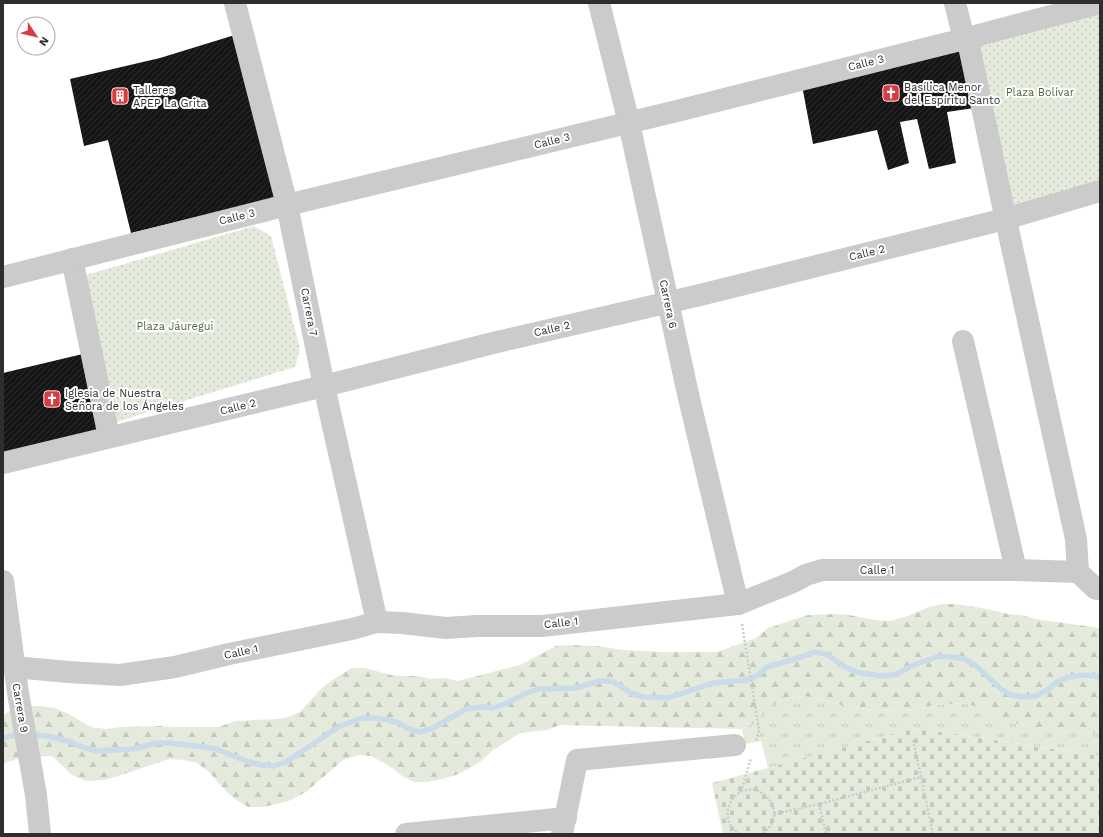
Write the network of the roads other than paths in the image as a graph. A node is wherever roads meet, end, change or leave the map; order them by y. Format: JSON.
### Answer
{"nodes":[{"id":1,"x":235,"y":3,"type":"edge"},
{"id":2,"x":599,"y":3,"type":"edge"},
{"id":3,"x":955,"y":3,"type":"edge"},
{"id":4,"x":1100,"y":3,"type":"edge"},
{"id":5,"x":964,"y":39,"type":"junction"},
{"id":6,"x":629,"y":123,"type":"junction"},
{"id":7,"x":1100,"y":191,"type":"edge"},
{"id":8,"x":287,"y":205,"type":"junction"},
{"id":9,"x":1005,"y":219,"type":"junction"},
{"id":10,"x":72,"y":259,"type":"junction"},
{"id":11,"x":3,"y":277,"type":"edge"},
{"id":12,"x":668,"y":302,"type":"junction"},
{"id":13,"x":963,"y":341,"type":"dead end"},
{"id":14,"x":324,"y":386,"type":"junction"},
{"id":15,"x":109,"y":437,"type":"junction"},
{"id":16,"x":3,"y":463,"type":"edge"},
{"id":17,"x":1016,"y":570,"type":"junction"},
{"id":18,"x":1078,"y":572,"type":"junction"},
{"id":19,"x":3,"y":581,"type":"edge"},
{"id":20,"x":1100,"y":589,"type":"edge"},
{"id":21,"x":739,"y":611,"type":"junction"},
{"id":22,"x":377,"y":622,"type":"junction"},
{"id":23,"x":14,"y":667,"type":"junction"},
{"id":24,"x":748,"y":747,"type":"road end"},
{"id":25,"x":564,"y":826,"type":"edge"},
{"id":26,"x":40,"y":834,"type":"edge"},
{"id":27,"x":406,"y":834,"type":"edge"}],
"edges":[{"from":1,"to":8,"type":"street","name":"Carrera 7"},
{"from":2,"to":6,"type":"street","name":"Carrera 6"},
{"from":3,"to":5,"type":"street"},
{"from":4,"to":5,"type":"street","name":"Calle 3"},
{"from":5,"to":6,"type":"street","name":"Calle 3"},
{"from":5,"to":9,"type":"street"},
{"from":6,"to":8,"type":"street","name":"Calle 3"},
{"from":6,"to":12,"type":"street","name":"Carrera 6"},
{"from":7,"to":9,"type":"street","name":"Calle 2"},
{"from":8,"to":10,"type":"street","name":"Calle 3"},
{"from":8,"to":14,"type":"street","name":"Carrera 7"},
{"from":9,"to":12,"type":"street","name":"Calle 2"},
{"from":9,"to":18,"type":"street"},
{"from":10,"to":11,"type":"street","name":"Calle 3"},
{"from":10,"to":15,"type":"street"},
{"from":12,"to":14,"type":"street","name":"Calle 2"},
{"from":12,"to":21,"type":"street","name":"Carrera 6"},
{"from":13,"to":17,"type":"street"},
{"from":14,"to":15,"type":"street","name":"Calle 2"},
{"from":14,"to":22,"type":"street","name":"Carrera 7"},
{"from":15,"to":16,"type":"street","name":"Calle 2"},
{"from":17,"to":18,"type":"street","name":"Calle 1"},
{"from":17,"to":21,"type":"street","name":"Calle 1"},
{"from":18,"to":20,"type":"street"},
{"from":19,"to":23,"type":"street","name":"Carrera 9"},
{"from":21,"to":22,"type":"street","name":"Calle 1"},
{"from":22,"to":23,"type":"street","name":"Calle 1"},
{"from":23,"to":26,"type":"street","name":"Carrera 9"},
{"from":24,"to":25,"type":"street"},
{"from":25,"to":27,"type":"street"}]}
